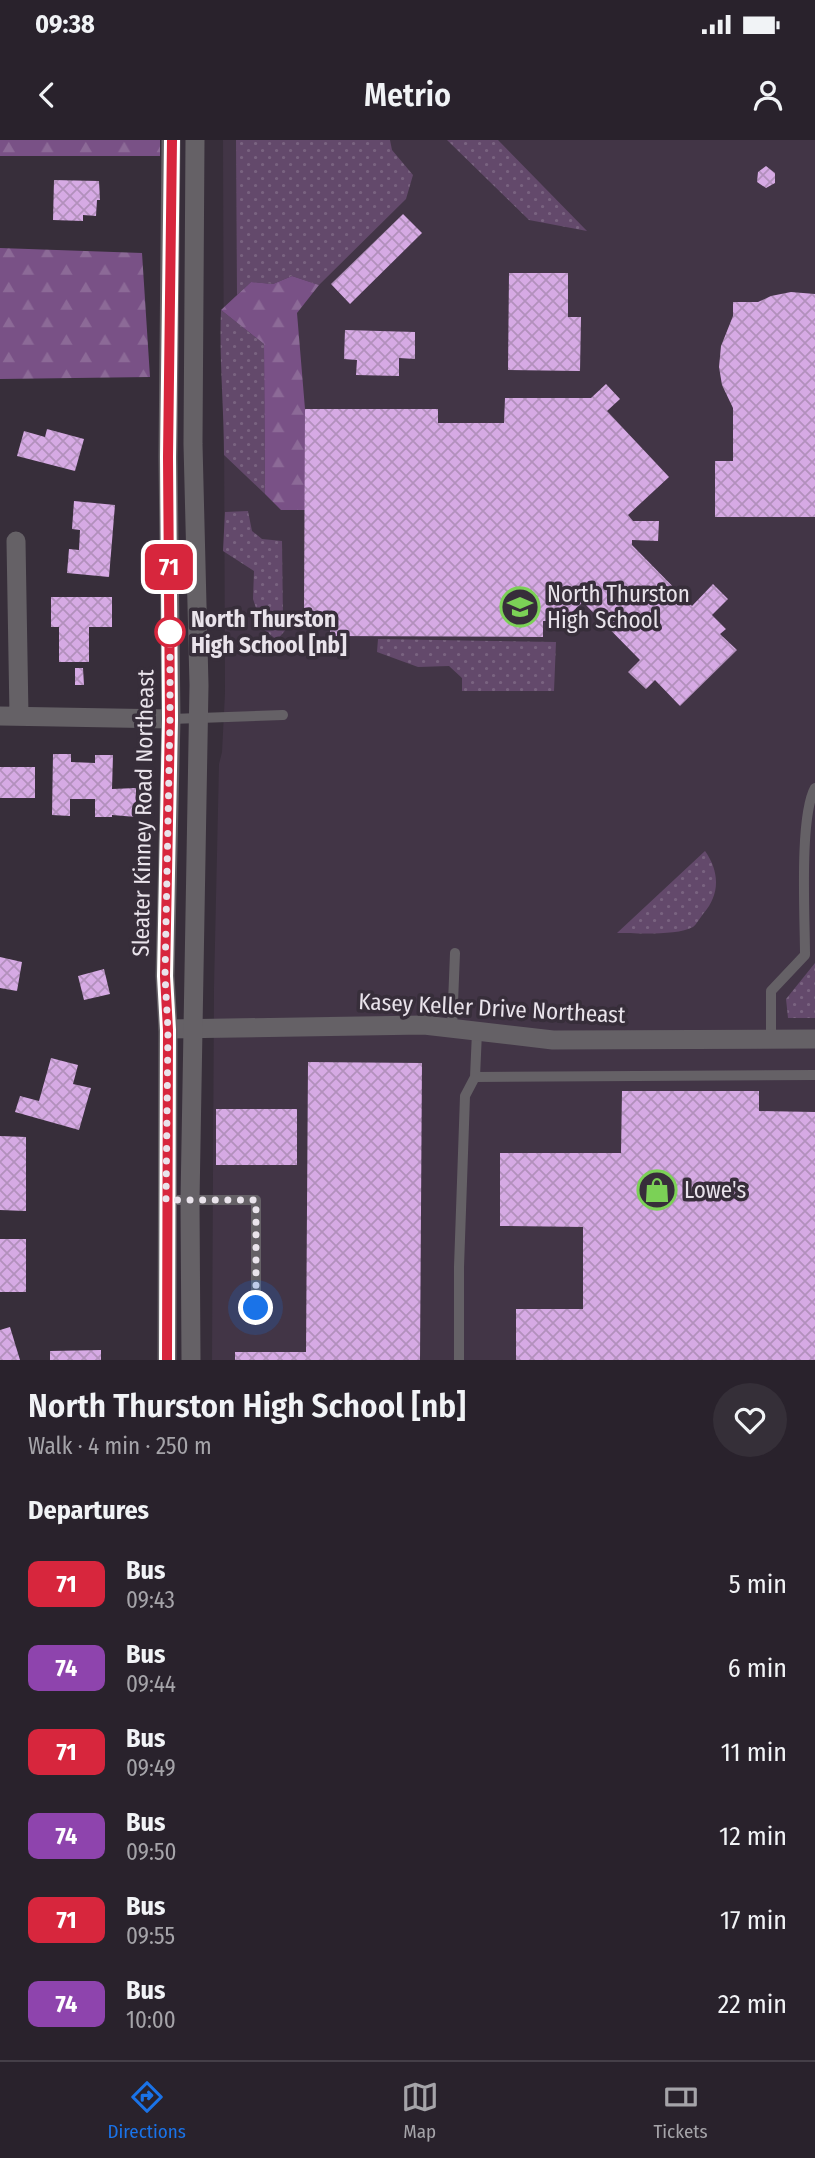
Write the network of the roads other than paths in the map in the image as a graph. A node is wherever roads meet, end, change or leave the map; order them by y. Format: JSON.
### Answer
{"nodes":[{"id":1,"x":172,"y":140,"type":"edge"},
{"id":2,"x":195,"y":140,"type":"edge"},
{"id":3,"x":16,"y":541,"type":"dead end"},
{"id":4,"x":9,"y":716,"type":"edge"},
{"id":5,"x":283,"y":716,"type":"dead end"},
{"id":6,"x":198,"y":718,"type":"junction"},
{"id":7,"x":170,"y":719,"type":"junction"},
{"id":8,"x":815,"y":788,"type":"edge"},
{"id":9,"x":456,"y":953,"type":"dead end"},
{"id":10,"x":195,"y":1028,"type":"junction"},
{"id":11,"x":452,"y":1028,"type":"junction"},
{"id":12,"x":168,"y":1030,"type":"junction"},
{"id":13,"x":477,"y":1032,"type":"junction"},
{"id":14,"x":771,"y":1039,"type":"junction"},
{"id":15,"x":815,"y":1039,"type":"edge"},
{"id":16,"x":815,"y":1075,"type":"edge"},
{"id":17,"x":475,"y":1077,"type":"junction"},
{"id":18,"x":166,"y":1200,"type":"junction"},
{"id":19,"x":190,"y":1201,"type":"junction"},
{"id":20,"x":256,"y":1308,"type":"dead end"},
{"id":21,"x":167,"y":1360,"type":"edge"},
{"id":22,"x":191,"y":1360,"type":"edge"},
{"id":23,"x":459,"y":1360,"type":"edge"}],
"edges":[{"from":1,"to":7,"type":"street","name":"Sleater Kinney Road Northeast"},
{"from":2,"to":6,"type":"street"},
{"from":3,"to":4,"type":"street"},
{"from":4,"to":7,"type":"street"},
{"from":5,"to":6,"type":"lane"},
{"from":6,"to":7,"type":"lane"},
{"from":6,"to":10,"type":"street"},
{"from":7,"to":12,"type":"street","name":"Sleater Kinney Road Northeast"},
{"from":8,"to":14,"type":"lane"},
{"from":9,"to":11,"type":"lane"},
{"from":10,"to":11,"type":"street","name":"Kasey Keller Drive Northeast"},
{"from":10,"to":12,"type":"street","name":"Kasey Keller Drive Northeast"},
{"from":10,"to":19,"type":"street"},
{"from":11,"to":13,"type":"street","name":"Kasey Keller Drive Northeast"},
{"from":12,"to":18,"type":"street","name":"Sleater Kinney Road Northeast"},
{"from":13,"to":14,"type":"street","name":"Kasey Keller Drive Northeast"},
{"from":13,"to":17,"type":"lane"},
{"from":14,"to":15,"type":"street","name":"Kasey Keller Drive Northeast"},
{"from":16,"to":17,"type":"lane"},
{"from":17,"to":23,"type":"lane"},
{"from":18,"to":19,"type":"lane"},
{"from":18,"to":21,"type":"street","name":"Sleater Kinney Road Northeast"},
{"from":19,"to":20,"type":"lane"},
{"from":19,"to":22,"type":"street"}]}
